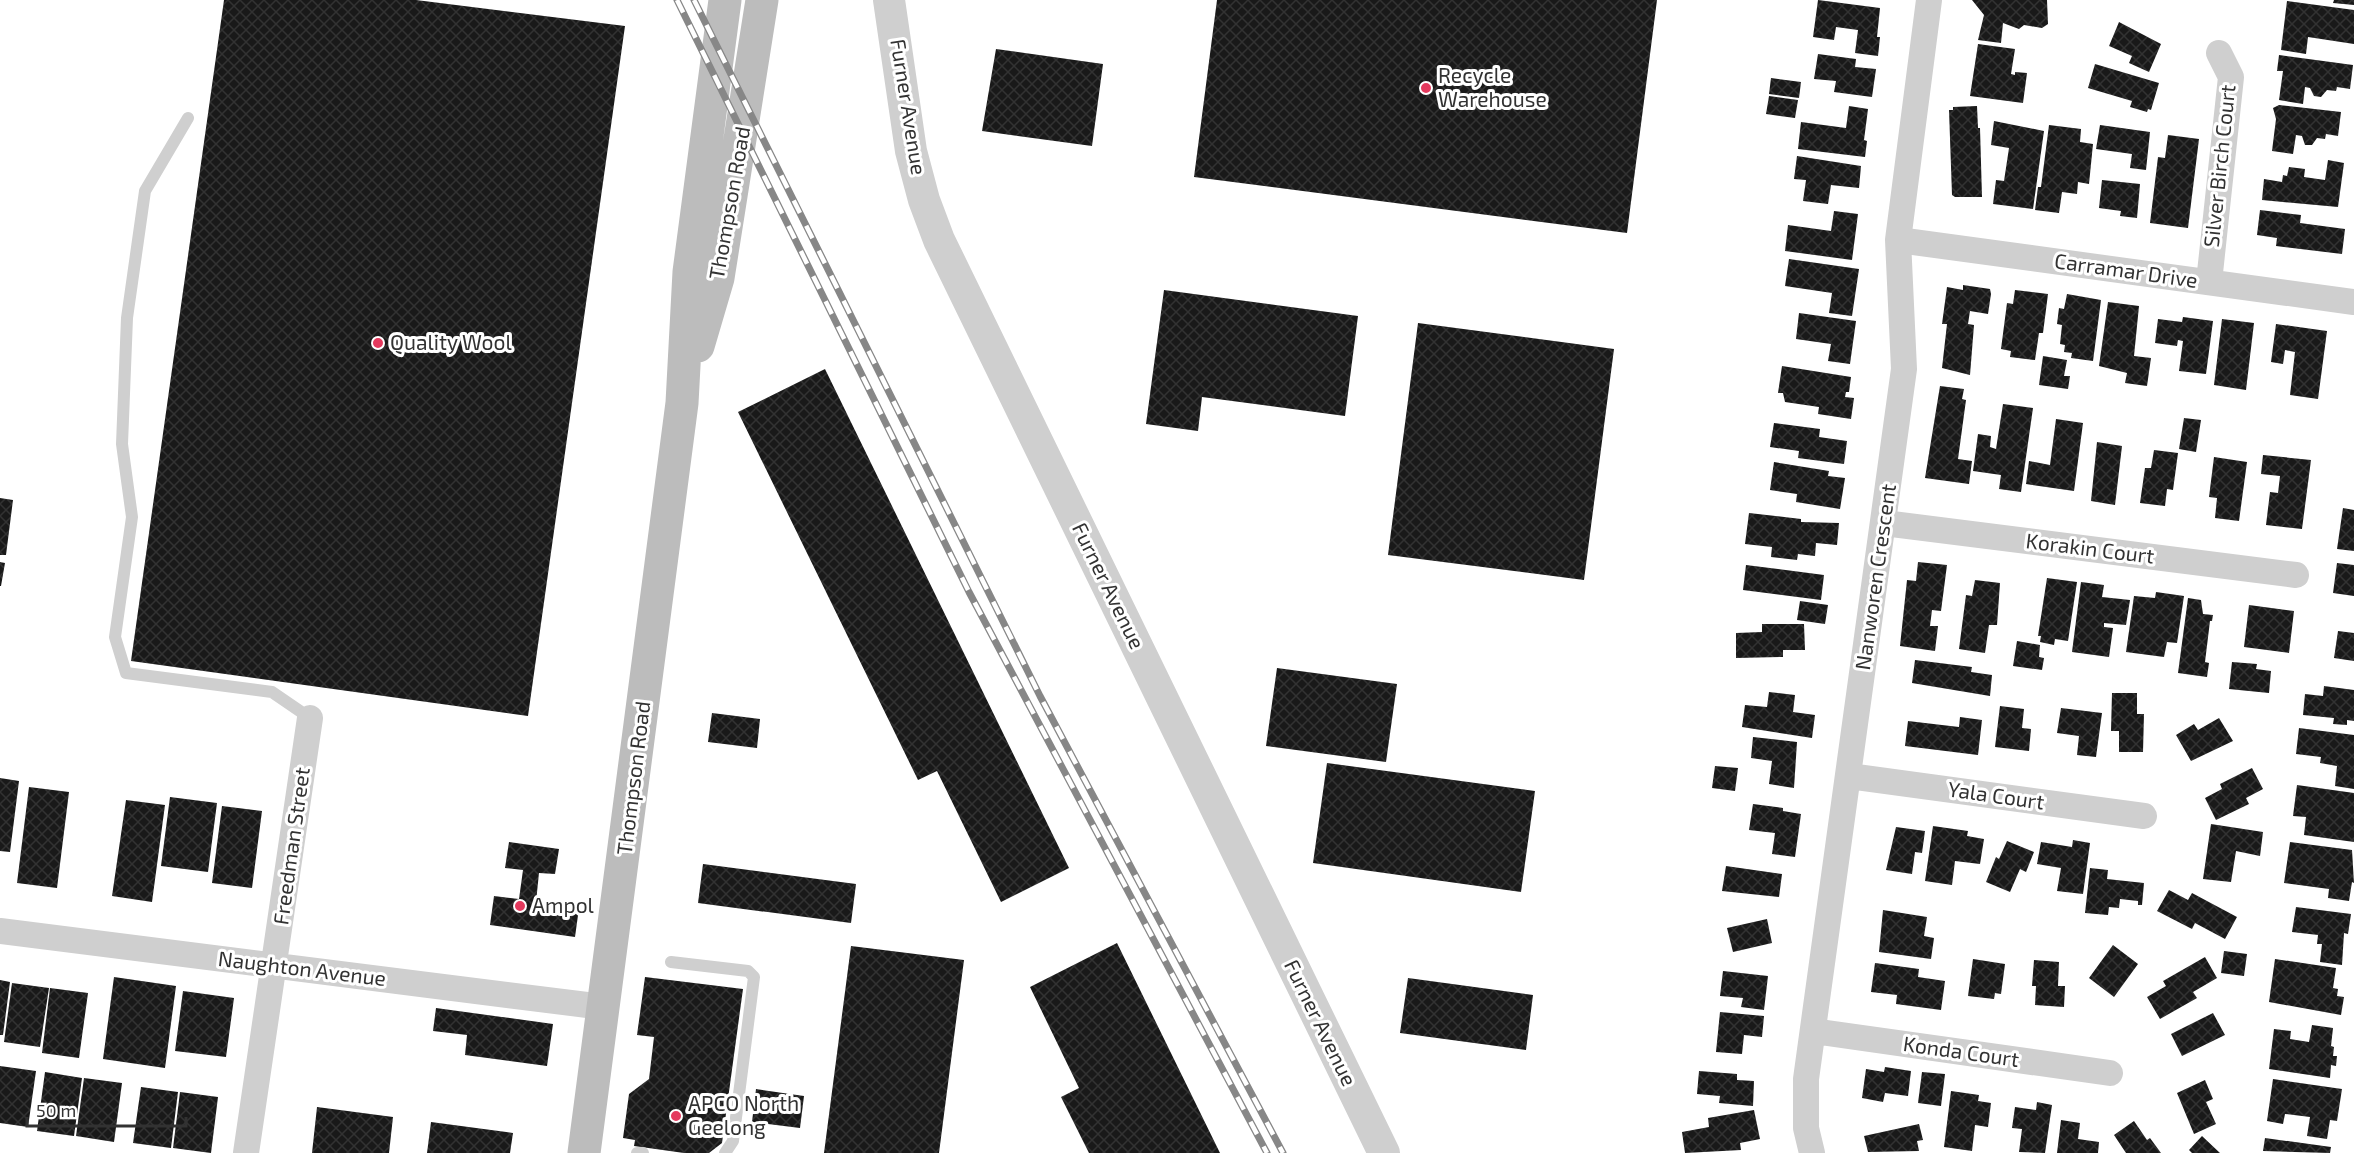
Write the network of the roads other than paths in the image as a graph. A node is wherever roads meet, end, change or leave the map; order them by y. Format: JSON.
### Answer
{"nodes":[{"id":1,"x":725,"y":0,"type":"edge"},
{"id":2,"x":762,"y":0,"type":"edge"},
{"id":3,"x":889,"y":0,"type":"edge"},
{"id":4,"x":1929,"y":0,"type":"edge"},
{"id":5,"x":2218,"y":53,"type":"dead end"},
{"id":6,"x":188,"y":118,"type":"dead end"},
{"id":7,"x":1898,"y":240,"type":"junction"},
{"id":8,"x":2209,"y":282,"type":"junction"},
{"id":9,"x":2354,"y":302,"type":"edge"},
{"id":10,"x":682,"y":403,"type":"junction"},
{"id":11,"x":1884,"y":523,"type":"junction"},
{"id":12,"x":2296,"y":575,"type":"dead end"},
{"id":13,"x":310,"y":718,"type":"joint"},
{"id":14,"x":1849,"y":776,"type":"junction"},
{"id":15,"x":2144,"y":816,"type":"dead end"},
{"id":16,"x":0,"y":931,"type":"edge"},
{"id":17,"x":671,"y":962,"type":"dead end"},
{"id":18,"x":275,"y":966,"type":"junction"},
{"id":19,"x":603,"y":1007,"type":"junction"},
{"id":20,"x":1813,"y":1031,"type":"junction"},
{"id":21,"x":2110,"y":1072,"type":"dead end"},
{"id":22,"x":246,"y":1153,"type":"edge"},
{"id":23,"x":584,"y":1153,"type":"edge"},
{"id":24,"x":637,"y":1153,"type":"edge"},
{"id":25,"x":643,"y":1153,"type":"edge"},
{"id":26,"x":725,"y":1153,"type":"edge"},
{"id":27,"x":1384,"y":1153,"type":"edge"},
{"id":28,"x":1812,"y":1153,"type":"edge"}],
"edges":[{"from":1,"to":10,"type":"main road","name":"Thompson Road"},
{"from":2,"to":10,"type":"main road","name":"Thompson Road"},
{"from":3,"to":27,"type":"street","name":"Furner Avenue"},
{"from":4,"to":7,"type":"street","name":"Nanworen Crescent"},
{"from":5,"to":8,"type":"street","name":"Silver Birch Court"},
{"from":6,"to":13,"type":"lane"},
{"from":7,"to":8,"type":"street","name":"Carramar Drive"},
{"from":7,"to":11,"type":"street","name":"Nanworen Crescent"},
{"from":8,"to":9,"type":"street","name":"Carramar Drive"},
{"from":10,"to":19,"type":"main road","name":"Thompson Road"},
{"from":11,"to":12,"type":"street","name":"Korakin Court"},
{"from":11,"to":14,"type":"street","name":"Nanworen Crescent"},
{"from":13,"to":18,"type":"street","name":"Freedman Street"},
{"from":14,"to":15,"type":"street","name":"Yala Court"},
{"from":14,"to":20,"type":"street","name":"Nanworen Crescent"},
{"from":16,"to":18,"type":"street","name":"Naughton Avenue"},
{"from":17,"to":26,"type":"lane"},
{"from":18,"to":19,"type":"street","name":"Naughton Avenue"},
{"from":18,"to":22,"type":"street","name":"Freedman Street"},
{"from":19,"to":23,"type":"main road","name":"Thompson Road"},
{"from":20,"to":21,"type":"street","name":"Konda Court"},
{"from":20,"to":28,"type":"street","name":"Nanworen Crescent"},
{"from":24,"to":25,"type":"lane"}]}
